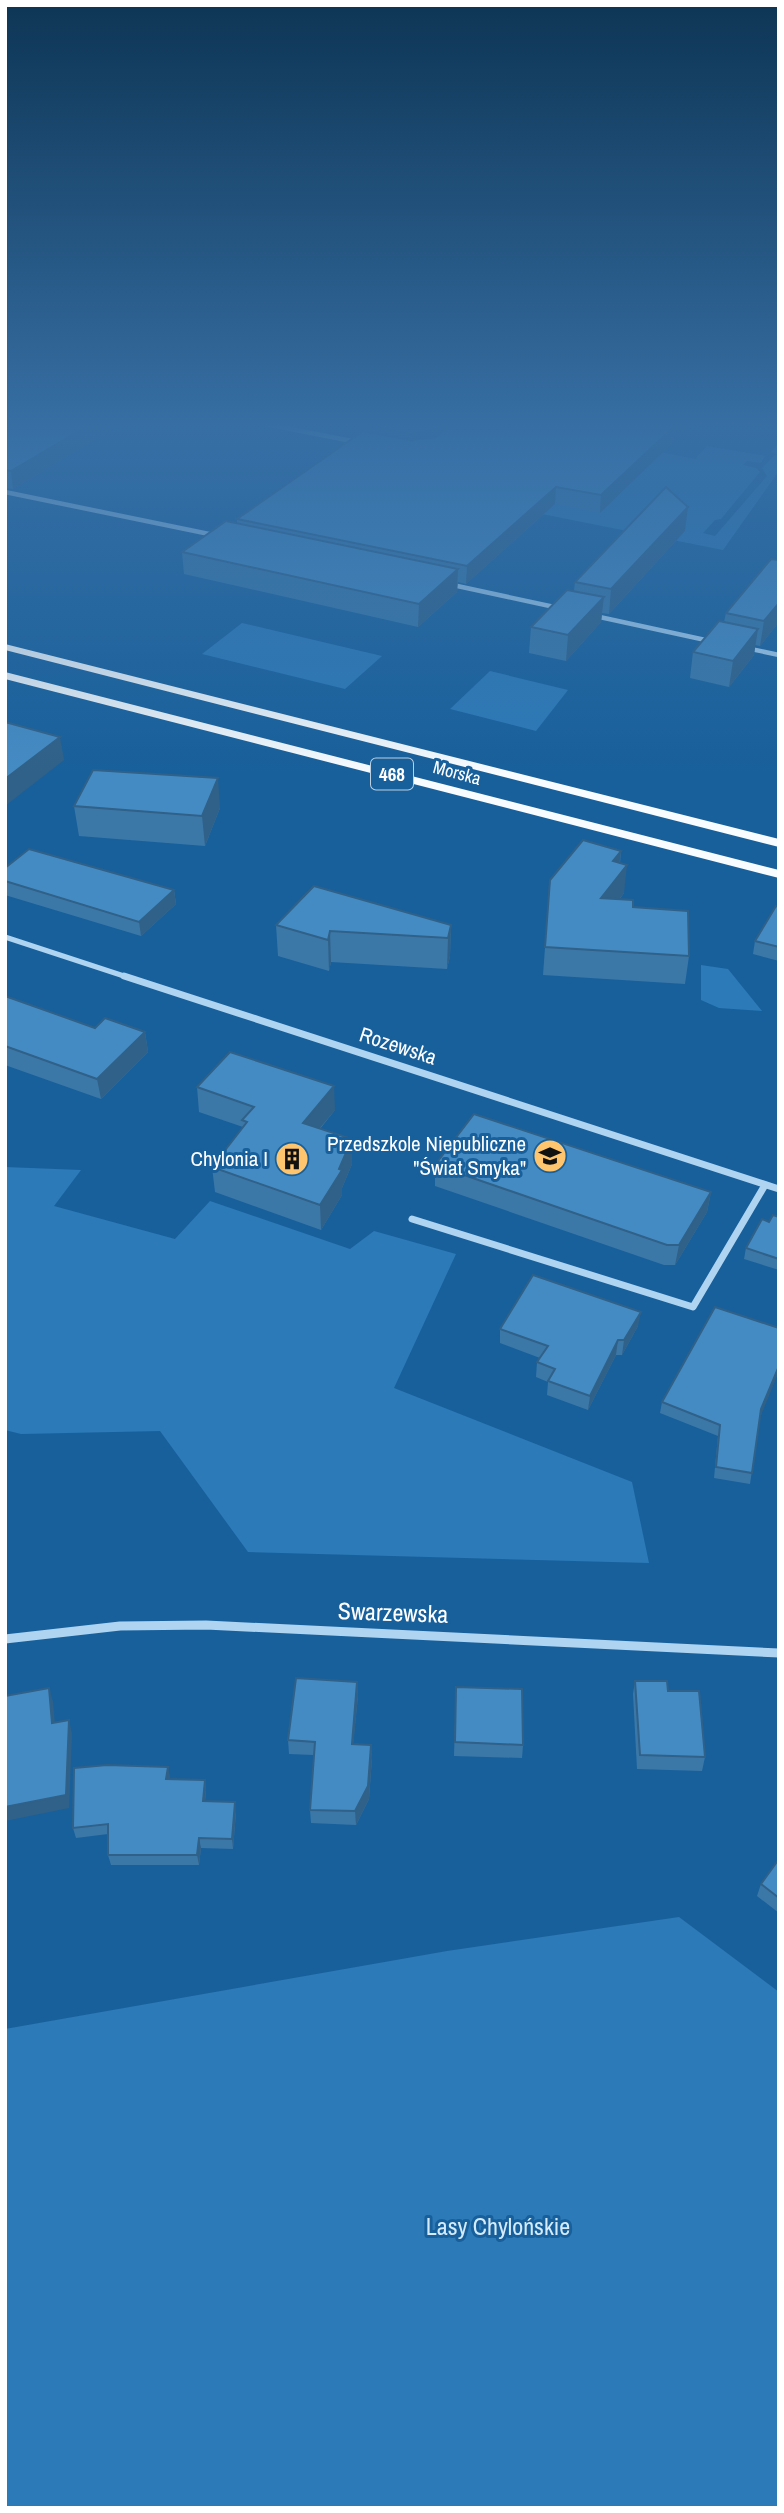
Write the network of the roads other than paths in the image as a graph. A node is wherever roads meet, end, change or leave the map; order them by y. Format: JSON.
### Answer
{"nodes":[{"id":1,"x":445,"y":584,"type":"edge"},
{"id":2,"x":560,"y":608,"type":"edge"},
{"id":3,"x":585,"y":614,"type":"edge"},
{"id":4,"x":711,"y":641,"type":"edge"},
{"id":5,"x":735,"y":646,"type":"edge"},
{"id":6,"x":5,"y":647,"type":"edge"},
{"id":7,"x":779,"y":655,"type":"edge"},
{"id":8,"x":5,"y":675,"type":"edge"},
{"id":9,"x":779,"y":843,"type":"edge"},
{"id":10,"x":779,"y":874,"type":"edge"},
{"id":11,"x":5,"y":937,"type":"edge"},
{"id":12,"x":765,"y":1185,"type":"junction"},
{"id":13,"x":779,"y":1189,"type":"edge"},
{"id":14,"x":412,"y":1219,"type":"dead end"},
{"id":15,"x":5,"y":1639,"type":"edge"},
{"id":16,"x":779,"y":1653,"type":"edge"}],
"edges":[{"from":1,"to":2,"type":"street"},
{"from":3,"to":4,"type":"street"},
{"from":5,"to":7,"type":"street"},
{"from":6,"to":9,"type":"main road","name":"Morska","number":"468"},
{"from":8,"to":10,"type":"main road","name":"Morska","number":"468"},
{"from":11,"to":12,"type":"street","name":"Rozewska"},
{"from":12,"to":13,"type":"street","name":"Rozewska"},
{"from":12,"to":14,"type":"street"},
{"from":15,"to":16,"type":"street","name":"Swarzewska"}]}
